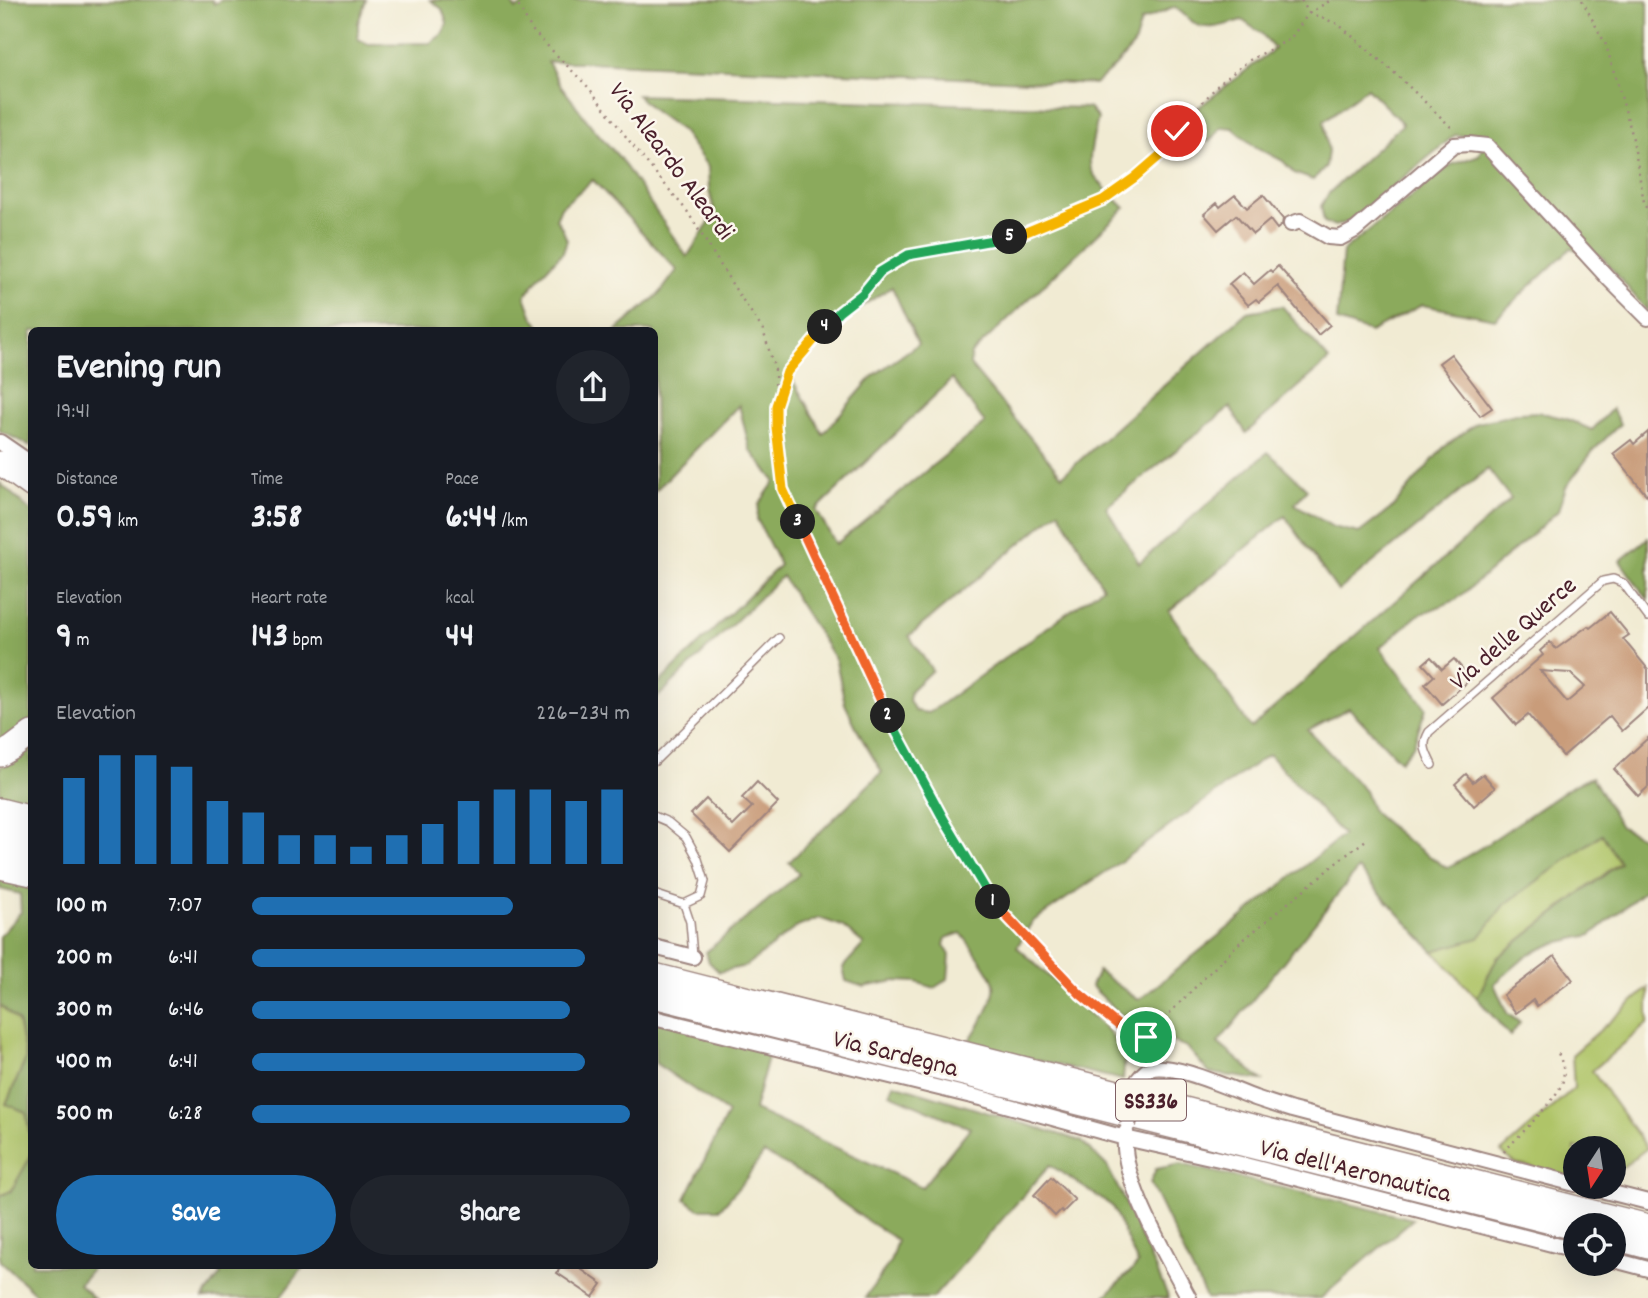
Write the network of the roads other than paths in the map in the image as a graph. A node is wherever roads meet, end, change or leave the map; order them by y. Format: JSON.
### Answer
{"nodes":[{"id":1,"x":1291,"y":224,"type":"dead end"},
{"id":2,"x":1648,"y":318,"type":"edge"},
{"id":3,"x":0,"y":442,"type":"edge"},
{"id":4,"x":28,"y":461,"type":"edge"},
{"id":5,"x":0,"y":463,"type":"edge"},
{"id":6,"x":28,"y":482,"type":"edge"},
{"id":7,"x":1648,"y":617,"type":"edge"},
{"id":8,"x":779,"y":638,"type":"dead end"},
{"id":9,"x":28,"y":736,"type":"edge"},
{"id":10,"x":0,"y":755,"type":"edge"},
{"id":11,"x":658,"y":758,"type":"edge"},
{"id":12,"x":1432,"y":765,"type":"dead end"},
{"id":13,"x":0,"y":810,"type":"edge"},
{"id":14,"x":28,"y":817,"type":"edge"},
{"id":15,"x":658,"y":818,"type":"edge"},
{"id":16,"x":0,"y":830,"type":"edge"},
{"id":17,"x":28,"y":837,"type":"edge"},
{"id":18,"x":0,"y":850,"type":"edge"},
{"id":19,"x":28,"y":857,"type":"edge"},
{"id":20,"x":0,"y":867,"type":"edge"},
{"id":21,"x":28,"y":873,"type":"edge"},
{"id":22,"x":658,"y":895,"type":"edge"},
{"id":23,"x":684,"y":904,"type":"junction"},
{"id":24,"x":658,"y":948,"type":"edge"},
{"id":25,"x":693,"y":957,"type":"joint"},
{"id":26,"x":658,"y":976,"type":"edge"},
{"id":27,"x":658,"y":997,"type":"edge"},
{"id":28,"x":658,"y":1019,"type":"edge"},
{"id":29,"x":1126,"y":1132,"type":"junction"},
{"id":30,"x":1563,"y":1181,"type":"edge"},
{"id":31,"x":1626,"y":1196,"type":"edge"},
{"id":32,"x":1648,"y":1202,"type":"edge"},
{"id":33,"x":1563,"y":1225,"type":"edge"},
{"id":34,"x":1648,"y":1226,"type":"edge"},
{"id":35,"x":1626,"y":1241,"type":"edge"},
{"id":36,"x":1563,"y":1247,"type":"edge"},
{"id":37,"x":1648,"y":1247,"type":"edge"},
{"id":38,"x":1626,"y":1263,"type":"edge"},
{"id":39,"x":1648,"y":1269,"type":"edge"},
{"id":40,"x":1189,"y":1298,"type":"edge"}],
"edges":[{"from":1,"to":2,"type":"street"},
{"from":3,"to":4,"type":"street"},
{"from":5,"to":6,"type":"highway"},
{"from":7,"to":12,"type":"lane","name":"Via delle Querce"},
{"from":8,"to":11,"type":"lane"},
{"from":9,"to":10,"type":"highway"},
{"from":13,"to":14,"type":"highway"},
{"from":15,"to":23,"type":"lane"},
{"from":16,"to":17,"type":"highway"},
{"from":18,"to":19,"type":"highway"},
{"from":20,"to":21,"type":"highway"},
{"from":22,"to":23,"type":"lane"},
{"from":23,"to":25,"type":"lane"},
{"from":24,"to":25,"type":"street"},
{"from":26,"to":34,"type":"highway","number":"SS336"},
{"from":27,"to":33,"type":"highway","number":"SS336"},
{"from":28,"to":29,"type":"street","name":"Via Sardegna"},
{"from":29,"to":30,"type":"street","bridge":true},
{"from":29,"to":36,"type":"street","name":"Via dell'Aeronautica"},
{"from":29,"to":40,"type":"street"},
{"from":31,"to":32,"type":"street"},
{"from":35,"to":37,"type":"highway"},
{"from":38,"to":39,"type":"street"}]}
